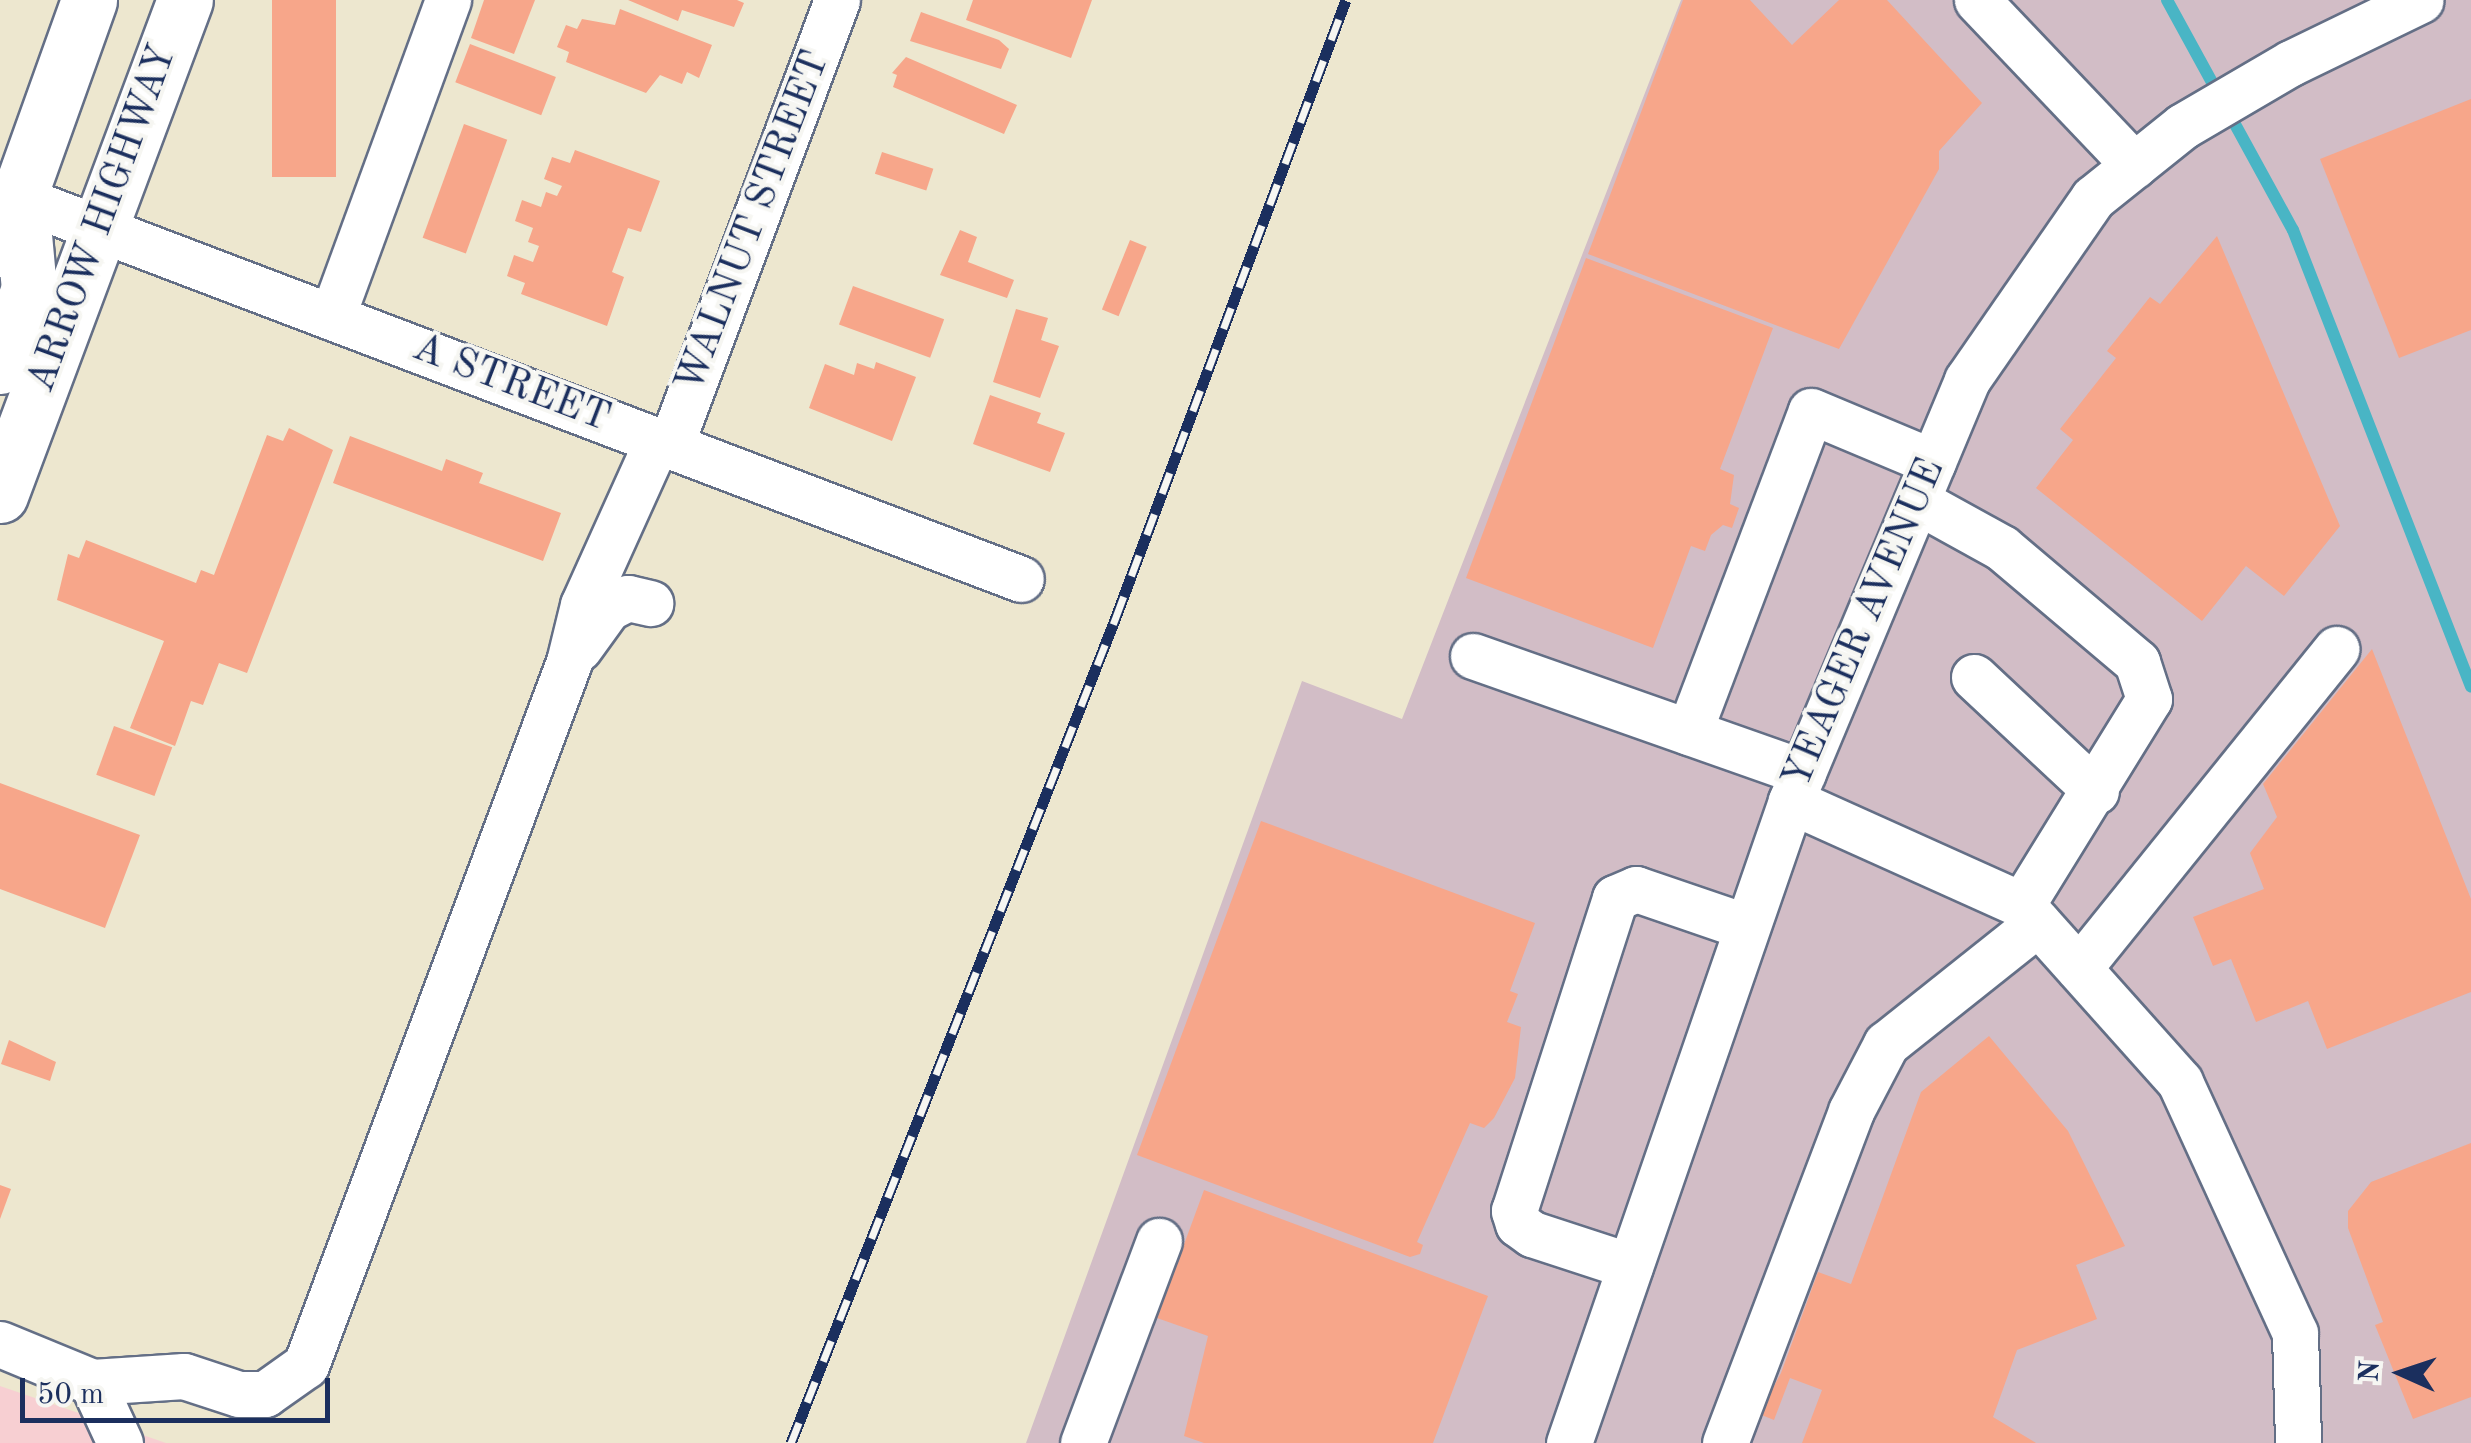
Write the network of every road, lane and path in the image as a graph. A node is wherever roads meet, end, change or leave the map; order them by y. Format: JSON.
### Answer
{"nodes":[{"id":1,"x":89,"y":0,"type":"edge"},
{"id":2,"x":128,"y":0,"type":"edge"},
{"id":3,"x":185,"y":0,"type":"edge"},
{"id":4,"x":448,"y":0,"type":"edge"},
{"id":5,"x":837,"y":0,"type":"edge"},
{"id":6,"x":1978,"y":0,"type":"edge"},
{"id":7,"x":2421,"y":0,"type":"edge"},
{"id":8,"x":2134,"y":165,"type":"junction"},
{"id":9,"x":10,"y":195,"type":"edge"},
{"id":10,"x":100,"y":230,"type":"junction"},
{"id":11,"x":0,"y":250,"type":"edge"},
{"id":12,"x":332,"y":317,"type":"junction"},
{"id":13,"x":0,"y":366,"type":"edge"},
{"id":14,"x":664,"y":442,"type":"junction"},
{"id":15,"x":1925,"y":482,"type":"junction"},
{"id":16,"x":0,"y":495,"type":"edge"},
{"id":17,"x":1021,"y":579,"type":"dead end"},
{"id":18,"x":650,"y":603,"type":"dead end"},
{"id":19,"x":2336,"y":649,"type":"dead end"},
{"id":20,"x":1473,"y":656,"type":"dead end"},
{"id":21,"x":569,"y":662,"type":"junction"},
{"id":22,"x":1974,"y":677,"type":"dead end"},
{"id":23,"x":1688,"y":732,"type":"junction"},
{"id":24,"x":1797,"y":786,"type":"junction"},
{"id":25,"x":2096,"y":791,"type":"junction"},
{"id":26,"x":2030,"y":914,"type":"junction"},
{"id":27,"x":1747,"y":927,"type":"junction"},
{"id":28,"x":2079,"y":968,"type":"junction"},
{"id":29,"x":1159,"y":1240,"type":"dead end"},
{"id":30,"x":1630,"y":1266,"type":"junction"},
{"id":31,"x":0,"y":1344,"type":"edge"},
{"id":32,"x":92,"y":1382,"type":"junction"},
{"id":33,"x":120,"y":1443,"type":"edge"},
{"id":34,"x":1083,"y":1443,"type":"edge"},
{"id":35,"x":1569,"y":1443,"type":"edge"},
{"id":36,"x":1725,"y":1443,"type":"edge"},
{"id":37,"x":2298,"y":1443,"type":"edge"}],
"edges":[{"from":1,"to":9,"type":"main road"},
{"from":2,"to":10,"type":"main road"},
{"from":3,"to":10,"type":"main road","name":"ARROW HIGHWAY"},
{"from":4,"to":12,"type":"street"},
{"from":5,"to":14,"type":"street","name":"WALNUT STREET"},
{"from":6,"to":8,"type":"street"},
{"from":7,"to":8,"type":"street","name":"YEAGER AVENUE"},
{"from":8,"to":15,"type":"street","name":"YEAGER AVENUE"},
{"from":9,"to":10,"type":"street","name":"A STREET"},
{"from":9,"to":11,"type":"main road"},
{"from":9,"to":13,"type":"main road"},
{"from":10,"to":12,"type":"street","name":"A STREET"},
{"from":10,"to":16,"type":"main road","name":"ARROW HIGHWAY"},
{"from":12,"to":14,"type":"street","name":"A STREET"},
{"from":14,"to":17,"type":"street","name":"A STREET"},
{"from":14,"to":21,"type":"street","name":"WALNUT STREET"},
{"from":15,"to":23,"type":"street"},
{"from":15,"to":24,"type":"street","name":"YEAGER AVENUE"},
{"from":15,"to":25,"type":"street"},
{"from":18,"to":21,"type":"street"},
{"from":19,"to":28,"type":"street"},
{"from":20,"to":23,"type":"street"},
{"from":21,"to":32,"type":"street"},
{"from":22,"to":25,"type":"street"},
{"from":23,"to":24,"type":"street"},
{"from":24,"to":26,"type":"street"},
{"from":24,"to":27,"type":"street","name":"YEAGER AVENUE"},
{"from":25,"to":26,"type":"street"},
{"from":26,"to":28,"type":"street"},
{"from":26,"to":36,"type":"street"},
{"from":27,"to":30,"type":"street","name":"YEAGER AVENUE"},
{"from":27,"to":30,"type":"street"},
{"from":28,"to":37,"type":"street"},
{"from":29,"to":34,"type":"street"},
{"from":30,"to":35,"type":"street","name":"YEAGER AVENUE"},
{"from":31,"to":32,"type":"street"},
{"from":32,"to":33,"type":"street"}]}
